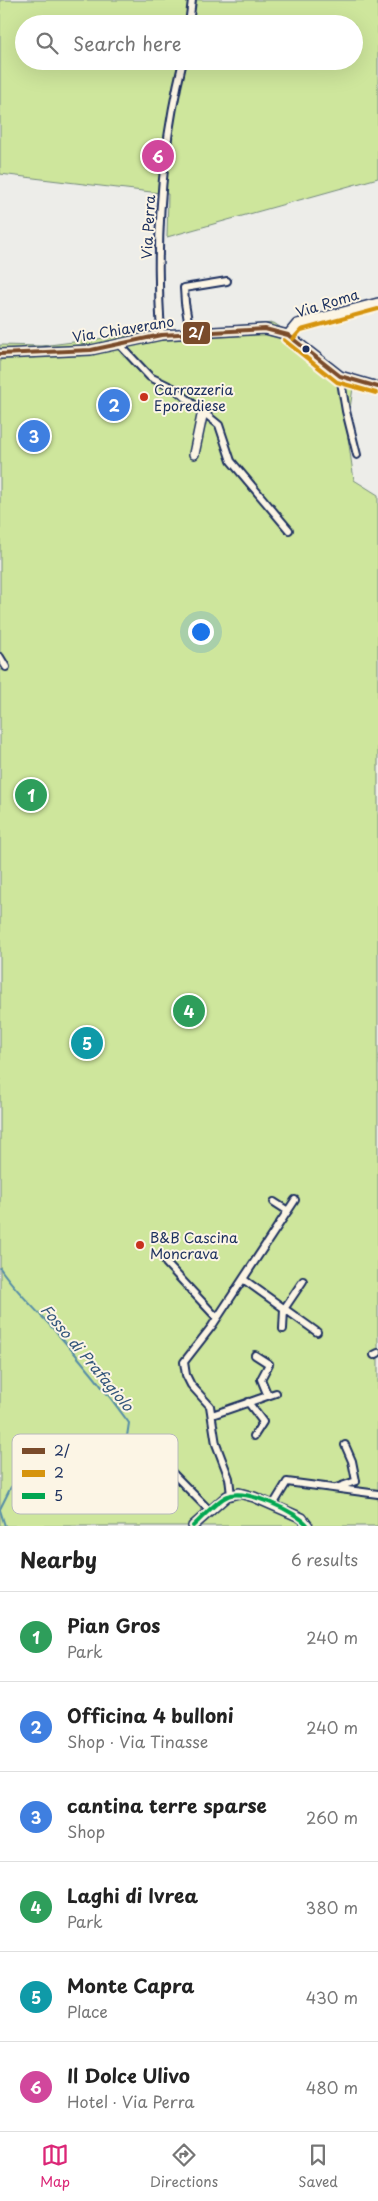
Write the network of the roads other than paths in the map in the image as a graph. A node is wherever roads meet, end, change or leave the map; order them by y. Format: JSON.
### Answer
{"nodes":[{"id":1,"x":192,"y":0,"type":"edge"},
{"id":2,"x":190,"y":15,"type":"edge"},
{"id":3,"x":181,"y":70,"type":"edge"},
{"id":4,"x":227,"y":281,"type":"dead end"},
{"id":5,"x":378,"y":303,"type":"edge"},
{"id":6,"x":190,"y":333,"type":"junction"},
{"id":7,"x":161,"y":335,"type":"junction"},
{"id":8,"x":288,"y":335,"type":"junction"},
{"id":9,"x":120,"y":345,"type":"junction"},
{"id":10,"x":0,"y":354,"type":"edge"},
{"id":11,"x":340,"y":376,"type":"junction"},
{"id":12,"x":378,"y":387,"type":"edge"},
{"id":13,"x":203,"y":411,"type":"junction"},
{"id":14,"x":194,"y":454,"type":"dead end"},
{"id":15,"x":357,"y":455,"type":"dead end"},
{"id":16,"x":289,"y":530,"type":"dead end"},
{"id":17,"x":0,"y":657,"type":"edge"},
{"id":18,"x":6,"y":667,"type":"dead end"},
{"id":19,"x":295,"y":1200,"type":"dead end"},
{"id":20,"x":274,"y":1202,"type":"dead end"},
{"id":21,"x":288,"y":1211,"type":"junction"},
{"id":22,"x":166,"y":1263,"type":"dead end"},
{"id":23,"x":243,"y":1280,"type":"junction"},
{"id":24,"x":303,"y":1281,"type":"dead end"},
{"id":25,"x":284,"y":1309,"type":"junction"},
{"id":26,"x":217,"y":1318,"type":"junction"},
{"id":27,"x":283,"y":1329,"type":"dead end"},
{"id":28,"x":317,"y":1332,"type":"dead end"},
{"id":29,"x":255,"y":1355,"type":"dead end"},
{"id":30,"x":276,"y":1393,"type":"dead end"},
{"id":31,"x":268,"y":1396,"type":"junction"},
{"id":32,"x":248,"y":1402,"type":"junction"},
{"id":33,"x":212,"y":1415,"type":"junction"},
{"id":34,"x":254,"y":1436,"type":"dead end"},
{"id":35,"x":345,"y":1445,"type":"dead end"},
{"id":36,"x":178,"y":1477,"type":"edge"},
{"id":37,"x":335,"y":1488,"type":"junction"},
{"id":38,"x":378,"y":1494,"type":"edge"},
{"id":39,"x":231,"y":1495,"type":"junction"},
{"id":40,"x":273,"y":1505,"type":"junction"},
{"id":41,"x":210,"y":1510,"type":"junction"},
{"id":42,"x":194,"y":1526,"type":"edge"},
{"id":43,"x":308,"y":1526,"type":"edge"}],
"edges":[{"from":1,"to":2,"type":"street"},
{"from":3,"to":7,"type":"street","name":"Via Perra"},
{"from":4,"to":6,"type":"street","name":"Via Chiaverano"},
{"from":5,"to":8,"type":"street","name":"Via Roma"},
{"from":6,"to":7,"type":"street","name":"Via Chiaverano"},
{"from":6,"to":8,"type":"street","name":"Via Chiaverano"},
{"from":7,"to":9,"type":"street","name":"Via Chiaverano"},
{"from":8,"to":11,"type":"street"},
{"from":9,"to":10,"type":"street","name":"Via Chiaverano"},
{"from":9,"to":13,"type":"street"},
{"from":11,"to":12,"type":"street"},
{"from":11,"to":15,"type":"street"},
{"from":13,"to":14,"type":"street"},
{"from":13,"to":16,"type":"street"},
{"from":17,"to":18,"type":"street"},
{"from":19,"to":21,"type":"street"},
{"from":20,"to":21,"type":"street"},
{"from":21,"to":23,"type":"street"},
{"from":22,"to":26,"type":"street"},
{"from":23,"to":25,"type":"street"},
{"from":23,"to":26,"type":"street"},
{"from":24,"to":25,"type":"street"},
{"from":25,"to":27,"type":"street"},
{"from":25,"to":28,"type":"street"},
{"from":26,"to":33,"type":"street"},
{"from":29,"to":31,"type":"street"},
{"from":30,"to":31,"type":"street"},
{"from":31,"to":32,"type":"street"},
{"from":32,"to":33,"type":"street"},
{"from":32,"to":34,"type":"street"},
{"from":33,"to":39,"type":"street"},
{"from":35,"to":37,"type":"street"},
{"from":36,"to":41,"type":"street"},
{"from":37,"to":38,"type":"street"},
{"from":37,"to":40,"type":"street"},
{"from":39,"to":40,"type":"street"},
{"from":39,"to":41,"type":"street"},
{"from":40,"to":43,"type":"street"},
{"from":41,"to":42,"type":"street"}]}
